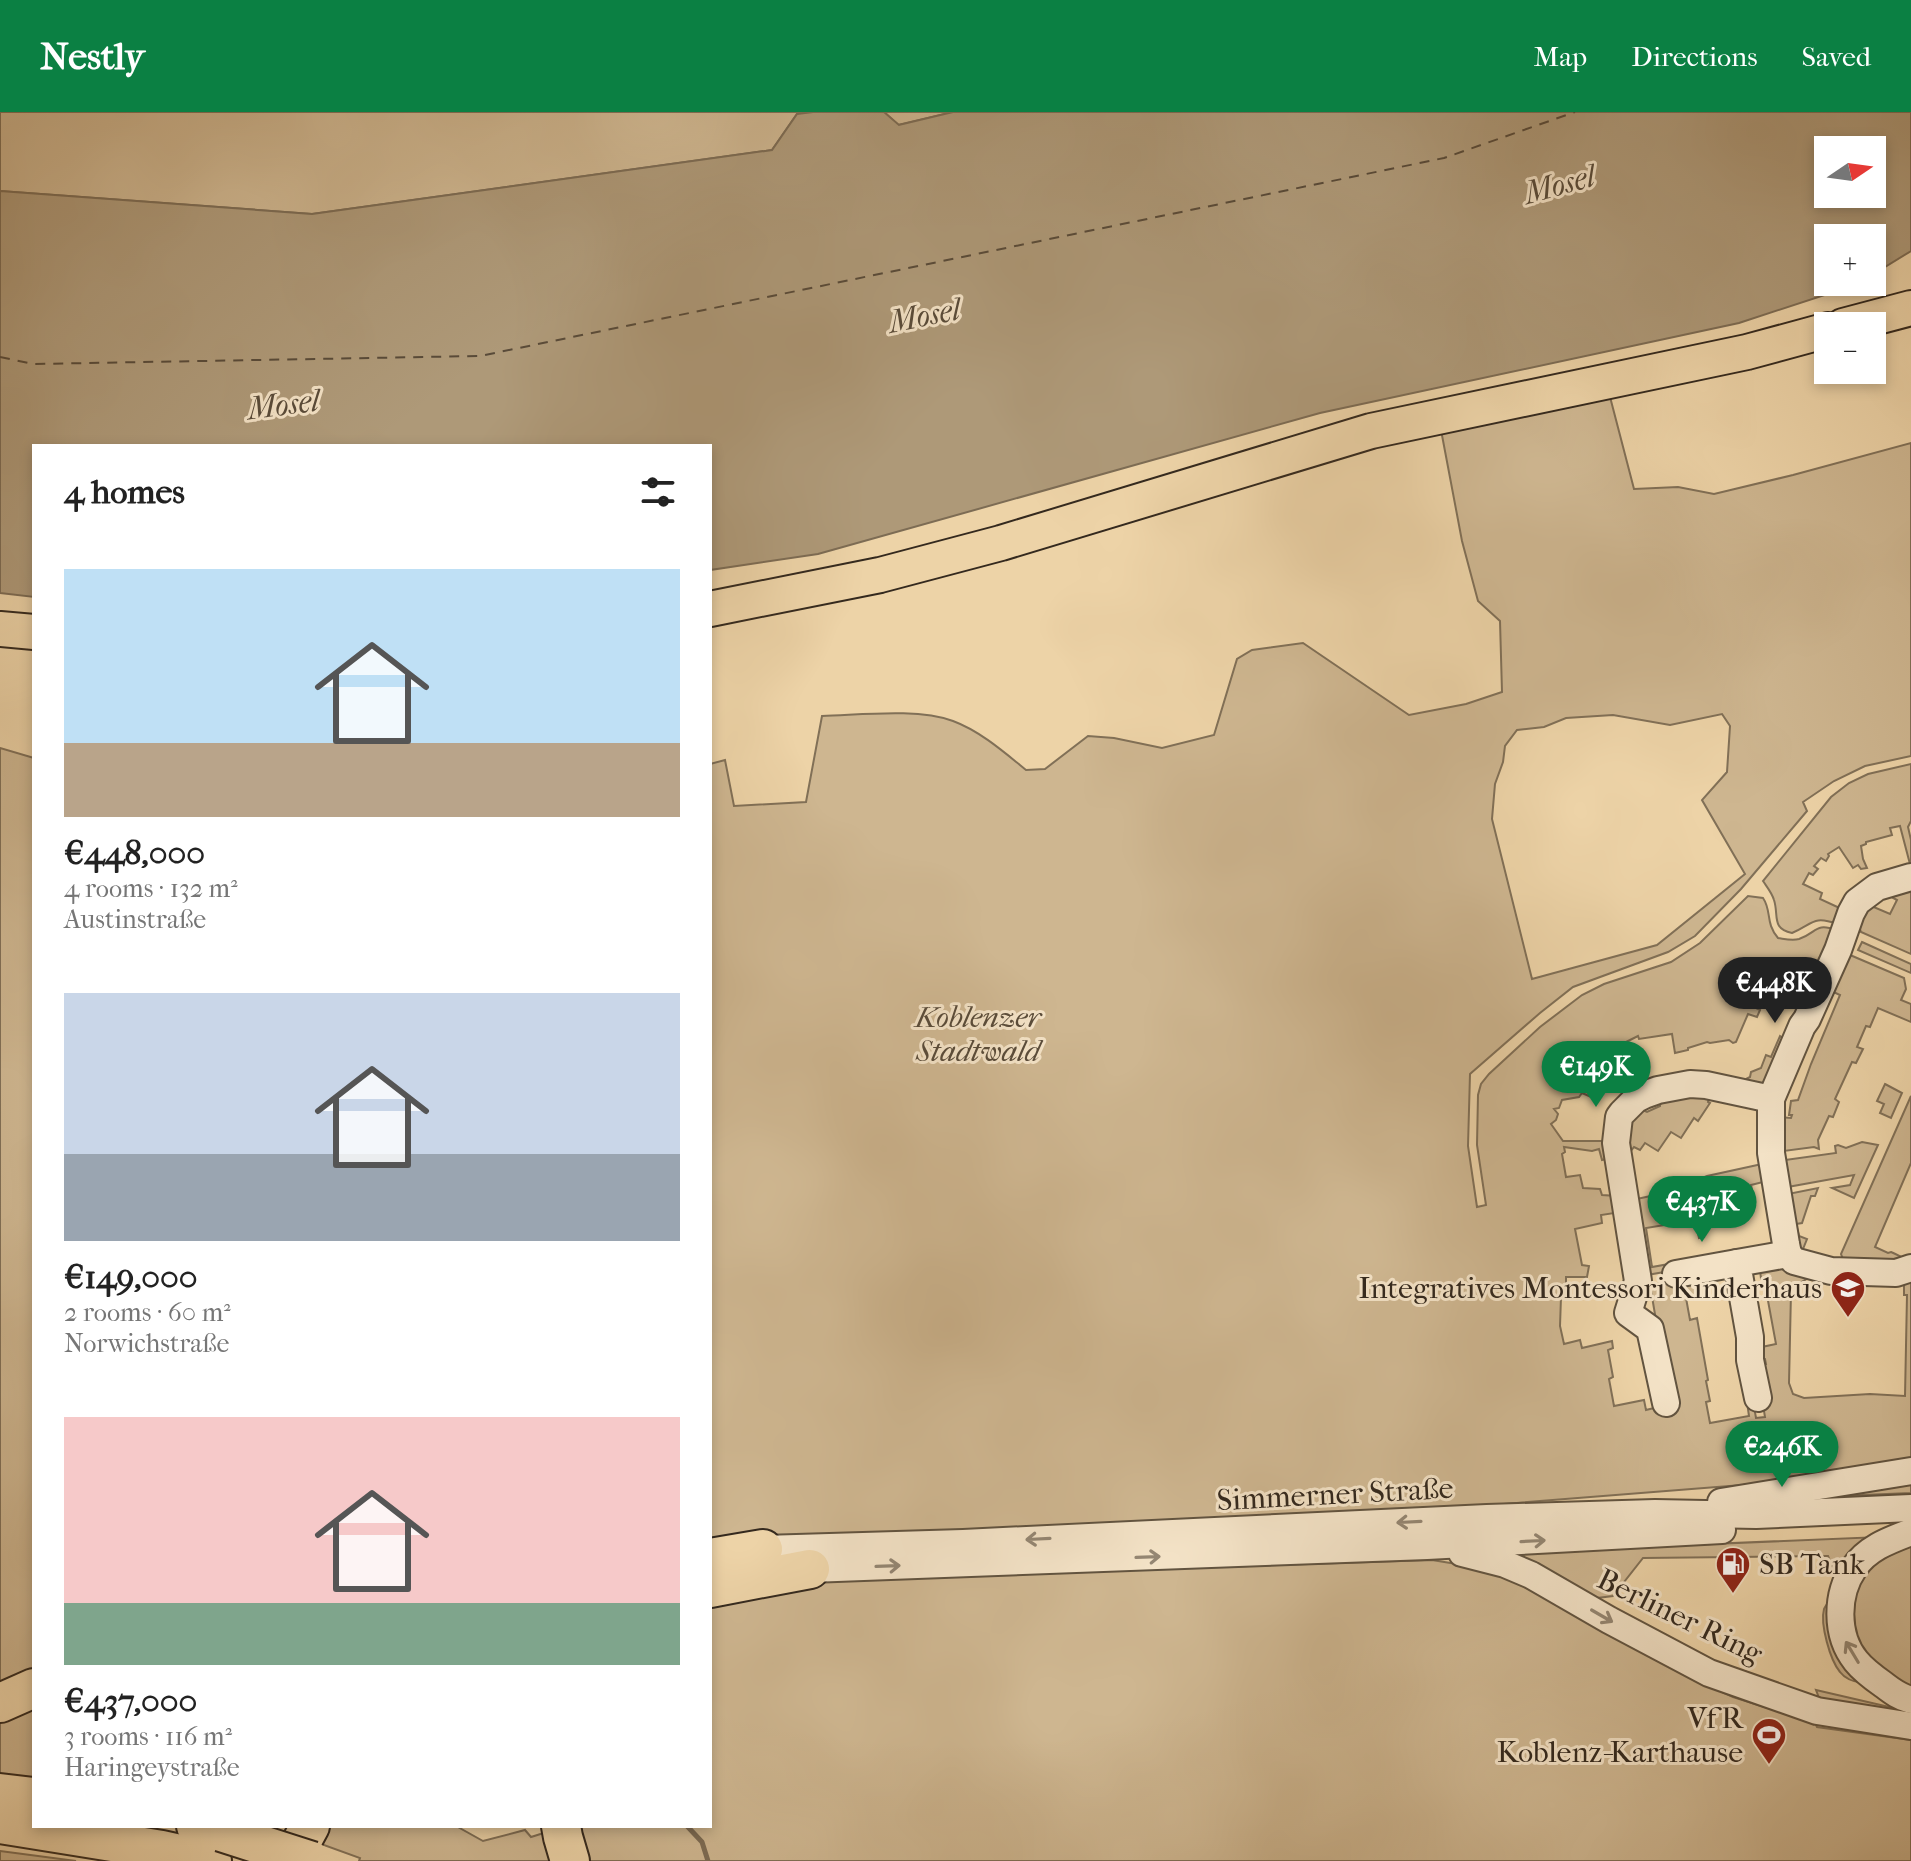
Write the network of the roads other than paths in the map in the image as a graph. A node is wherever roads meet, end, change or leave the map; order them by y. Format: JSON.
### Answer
{"nodes":[{"id":1,"x":1911,"y":308,"type":"edge"},
{"id":2,"x":1886,"y":315,"type":"edge"},
{"id":3,"x":1814,"y":334,"type":"edge"},
{"id":4,"x":712,"y":609,"type":"edge"},
{"id":5,"x":0,"y":629,"type":"edge"},
{"id":6,"x":32,"y":632,"type":"edge"},
{"id":7,"x":1911,"y":877,"type":"edge"},
{"id":8,"x":1771,"y":1099,"type":"junction"},
{"id":9,"x":1788,"y":1254,"type":"junction"},
{"id":10,"x":1737,"y":1263,"type":"junction"},
{"id":11,"x":1911,"y":1268,"type":"edge"},
{"id":12,"x":1676,"y":1274,"type":"dead end"},
{"id":13,"x":1758,"y":1398,"type":"dead end"},
{"id":14,"x":1666,"y":1403,"type":"dead end"},
{"id":15,"x":1911,"y":1471,"type":"edge"},
{"id":16,"x":1911,"y":1508,"type":"edge"},
{"id":17,"x":1655,"y":1513,"type":"junction"},
{"id":18,"x":1911,"y":1524,"type":"edge"},
{"id":19,"x":1911,"y":1532,"type":"edge"},
{"id":20,"x":1427,"y":1546,"type":"junction"},
{"id":21,"x":763,"y":1549,"type":"junction"},
{"id":22,"x":712,"y":1552,"type":"edge"},
{"id":23,"x":712,"y":1558,"type":"edge"},
{"id":24,"x":810,"y":1569,"type":"junction"},
{"id":25,"x":712,"y":1574,"type":"edge"},
{"id":26,"x":712,"y":1588,"type":"edge"},
{"id":27,"x":32,"y":1689,"type":"edge"},
{"id":28,"x":1911,"y":1700,"type":"edge"},
{"id":29,"x":0,"y":1703,"type":"edge"},
{"id":30,"x":1911,"y":1726,"type":"edge"},
{"id":31,"x":0,"y":1793,"type":"edge"},
{"id":32,"x":32,"y":1797,"type":"edge"},
{"id":33,"x":0,"y":1824,"type":"edge"},
{"id":34,"x":288,"y":1828,"type":"edge"},
{"id":35,"x":309,"y":1828,"type":"edge"},
{"id":36,"x":561,"y":1828,"type":"edge"},
{"id":37,"x":210,"y":1845,"type":"edge"},
{"id":38,"x":271,"y":1861,"type":"edge"},
{"id":39,"x":291,"y":1861,"type":"edge"},
{"id":40,"x":312,"y":1861,"type":"edge"},
{"id":41,"x":570,"y":1861,"type":"edge"}],
"edges":[{"from":1,"to":2,"type":"main road"},
{"from":3,"to":4,"type":"main road"},
{"from":5,"to":6,"type":"main road"},
{"from":7,"to":8,"type":"street"},
{"from":8,"to":9,"type":"street"},
{"from":8,"to":14,"type":"street"},
{"from":9,"to":10,"type":"street"},
{"from":9,"to":11,"type":"street"},
{"from":10,"to":12,"type":"street"},
{"from":10,"to":13,"type":"street"},
{"from":15,"to":17,"type":"street"},
{"from":16,"to":17,"type":"street","name":"Simmerner Straße"},
{"from":17,"to":21,"type":"street","name":"Simmerner Straße","one_way":true},
{"from":20,"to":18,"type":"street","name":"Simmerner Straße","one_way":true},
{"from":28,"to":19,"type":"street","one_way":true},
{"from":24,"to":20,"type":"street","name":"Simmerner Straße","one_way":true},
{"from":20,"to":30,"type":"street","name":"Berliner Ring","one_way":true},
{"from":21,"to":22,"type":"highway"},
{"from":21,"to":23,"type":"highway"},
{"from":24,"to":25,"type":"highway"},
{"from":24,"to":26,"type":"highway"},
{"from":27,"to":29,"type":"highway"},
{"from":31,"to":32,"type":"highway"},
{"from":33,"to":37,"type":"highway"},
{"from":34,"to":38,"type":"highway"},
{"from":35,"to":39,"type":"highway"},
{"from":36,"to":41,"type":"highway"},
{"from":37,"to":40,"type":"highway","bridge":true}]}
